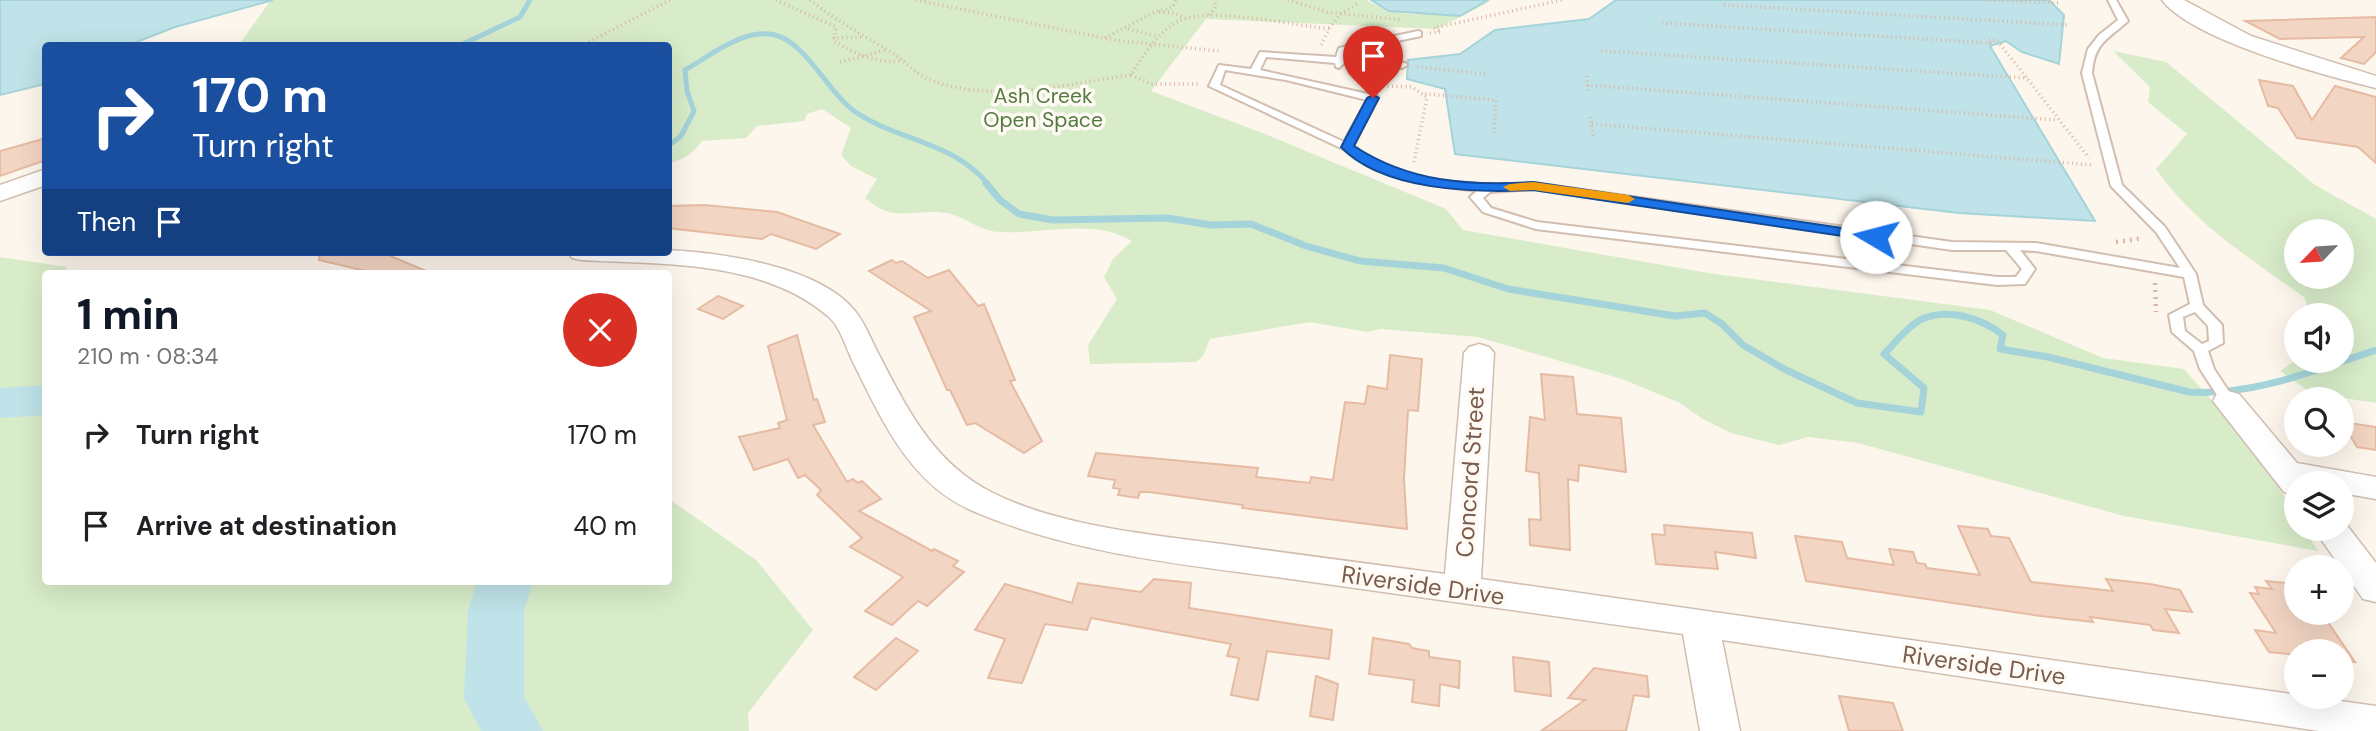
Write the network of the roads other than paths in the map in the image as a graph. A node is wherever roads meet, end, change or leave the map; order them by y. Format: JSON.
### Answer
{"nodes":[{"id":1,"x":2112,"y":0,"type":"edge"},
{"id":2,"x":2180,"y":1,"type":"edge"},
{"id":3,"x":1418,"y":34,"type":"road end"},
{"id":4,"x":1339,"y":62,"type":"junction"},
{"id":5,"x":1402,"y":65,"type":"road end"},
{"id":6,"x":1254,"y":73,"type":"junction"},
{"id":7,"x":2376,"y":82,"type":"edge"},
{"id":8,"x":1347,"y":147,"type":"junction"},
{"id":9,"x":42,"y":178,"type":"edge"},
{"id":10,"x":1487,"y":189,"type":"junction"},
{"id":11,"x":0,"y":194,"type":"edge"},
{"id":12,"x":2010,"y":247,"type":"junction"},
{"id":13,"x":643,"y":256,"type":"edge"},
{"id":14,"x":2190,"y":274,"type":"junction"},
{"id":15,"x":2197,"y":306,"type":"junction"},
{"id":16,"x":2200,"y":349,"type":"junction"},
{"id":17,"x":1479,"y":353,"type":"dead end"},
{"id":18,"x":2222,"y":393,"type":"joint"},
{"id":19,"x":2286,"y":471,"type":"edge"},
{"id":20,"x":2354,"y":485,"type":"edge"},
{"id":21,"x":2376,"y":488,"type":"edge"},
{"id":22,"x":2340,"y":541,"type":"edge"},
{"id":23,"x":2376,"y":589,"type":"edge"},
{"id":24,"x":1462,"y":591,"type":"junction"},
{"id":25,"x":1700,"y":622,"type":"junction"},
{"id":26,"x":2376,"y":723,"type":"edge"},
{"id":27,"x":1720,"y":731,"type":"edge"}],
"edges":[{"from":1,"to":14,"type":"lane"},
{"from":2,"to":7,"type":"street"},
{"from":3,"to":4,"type":"lane"},
{"from":4,"to":5,"type":"lane"},
{"from":4,"to":6,"type":"lane"},
{"from":6,"to":8,"type":"lane"},
{"from":6,"to":8,"type":"lane"},
{"from":8,"to":10,"type":"lane"},
{"from":9,"to":11,"type":"street"},
{"from":10,"to":12,"type":"lane"},
{"from":10,"to":12,"type":"lane"},
{"from":12,"to":14,"type":"lane"},
{"from":13,"to":24,"type":"street","name":"Riverside Drive"},
{"from":14,"to":15,"type":"lane"},
{"from":15,"to":16,"type":"lane"},
{"from":15,"to":16,"type":"lane"},
{"from":16,"to":18,"type":"lane"},
{"from":17,"to":24,"type":"street","name":"Concord Street"},
{"from":18,"to":19,"type":"street"},
{"from":20,"to":21,"type":"street"},
{"from":22,"to":23,"type":"street"},
{"from":24,"to":25,"type":"street","name":"Riverside Drive"},
{"from":25,"to":26,"type":"street","name":"Riverside Drive"},
{"from":25,"to":27,"type":"street"}]}
